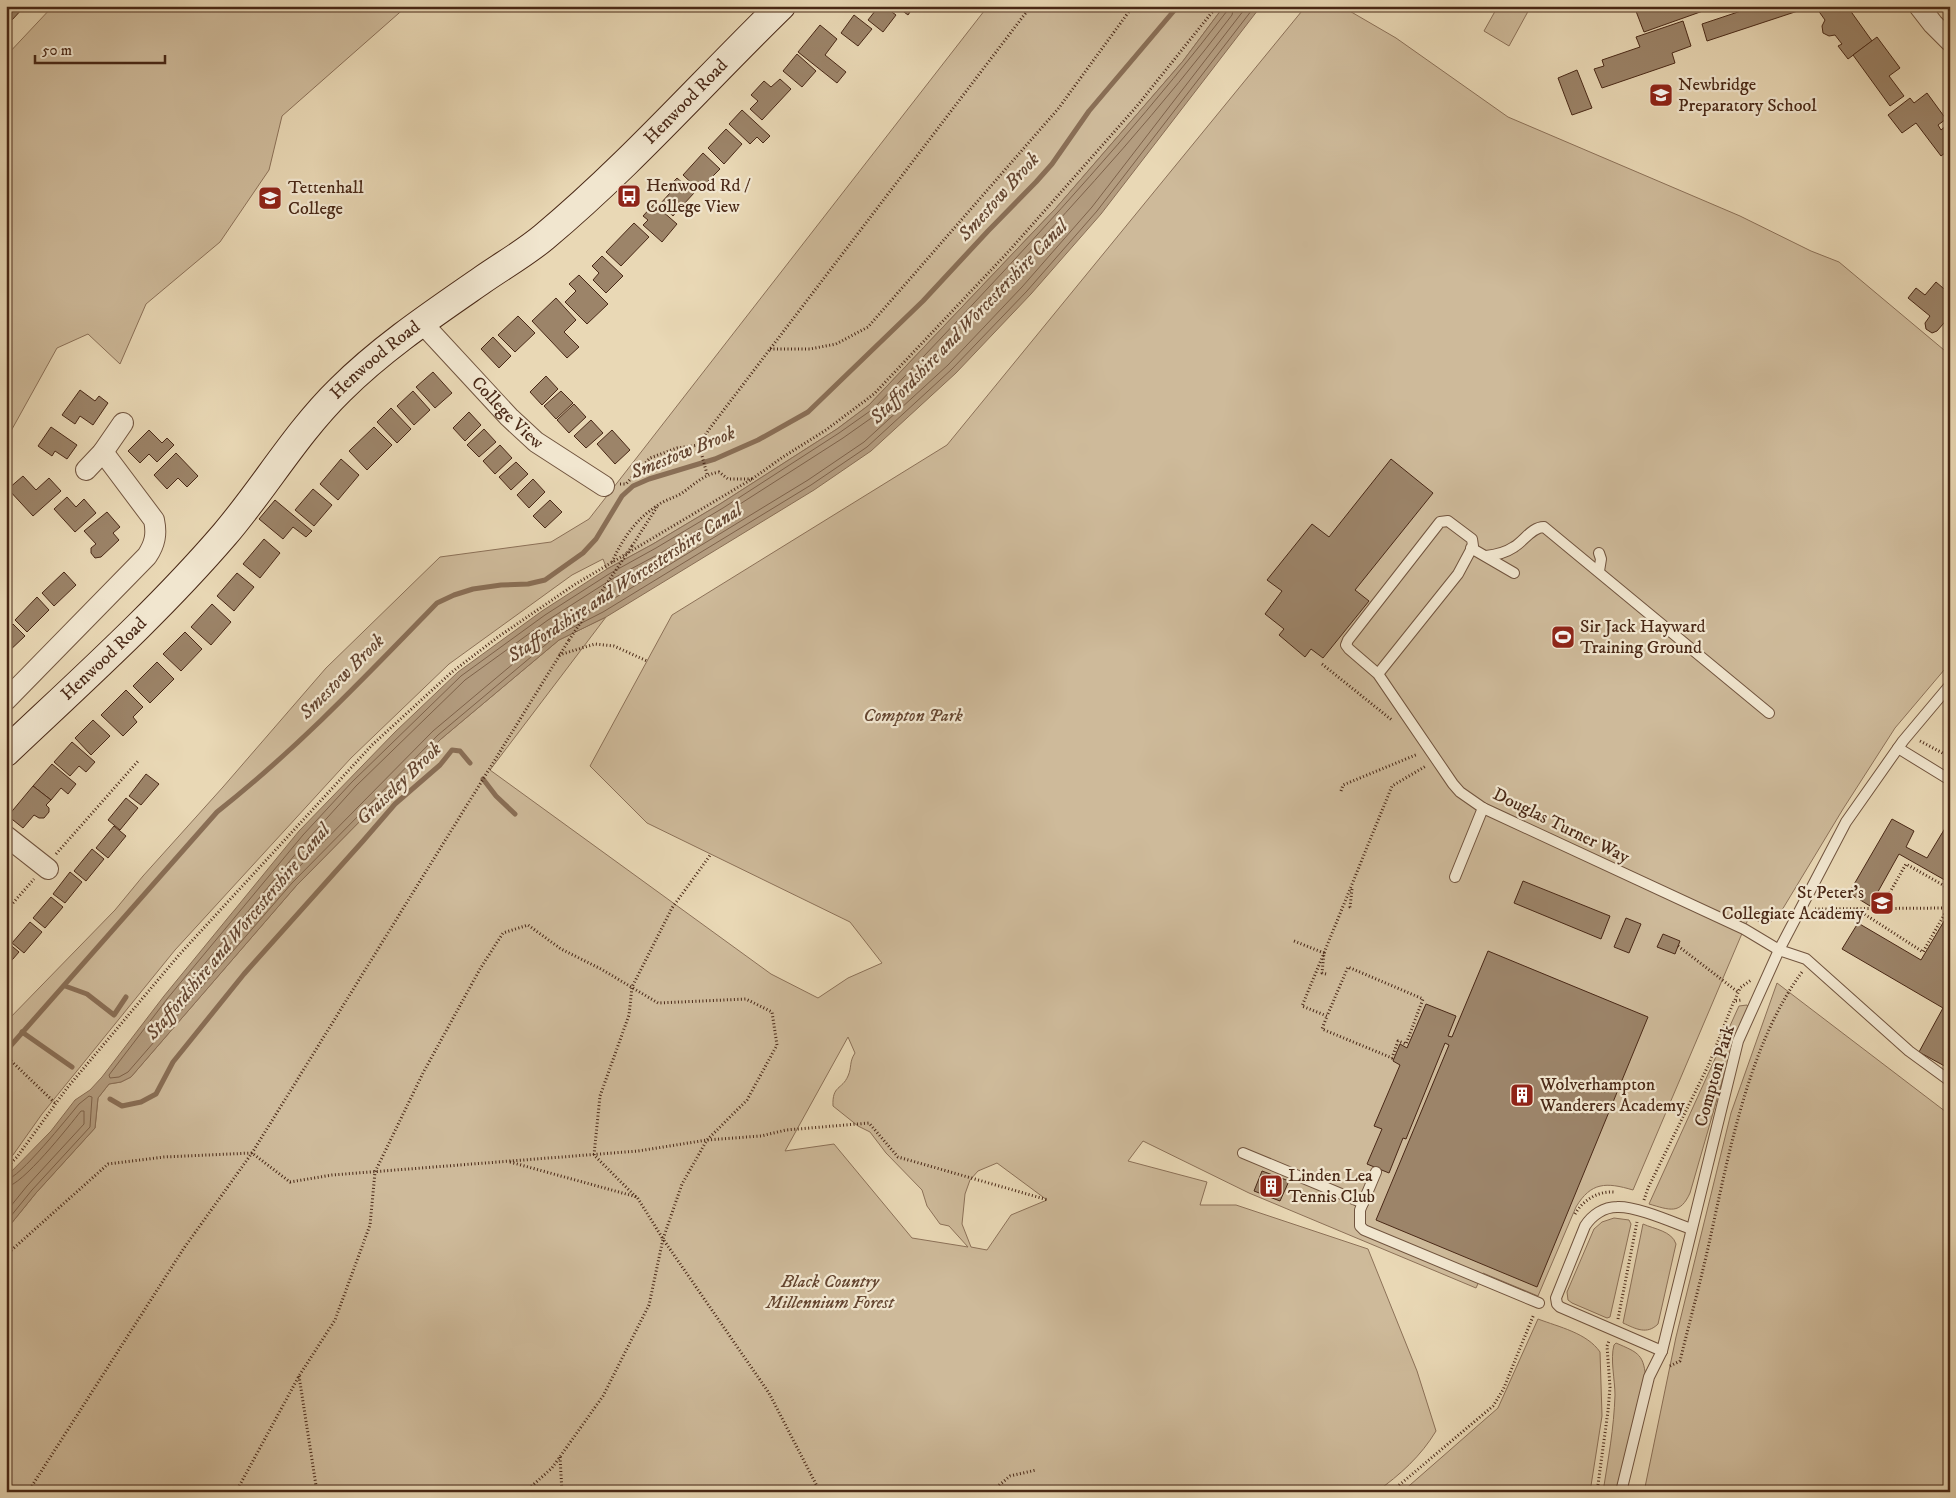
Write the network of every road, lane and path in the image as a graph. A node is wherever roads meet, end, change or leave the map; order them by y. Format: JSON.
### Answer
{"nodes":[{"id":1,"x":781,"y":6,"type":"edge"},
{"id":2,"x":1031,"y":6,"type":"edge"},
{"id":3,"x":1133,"y":6,"type":"edge"},
{"id":4,"x":1216,"y":6,"type":"edge"},
{"id":5,"x":1919,"y":6,"type":"edge"},
{"id":6,"x":1950,"y":41,"type":"edge"},
{"id":7,"x":422,"y":323,"type":"junction"},
{"id":8,"x":769,"y":349,"type":"junction"},
{"id":9,"x":123,"y":423,"type":"dead end"},
{"id":10,"x":699,"y":445,"type":"junction"},
{"id":11,"x":103,"y":452,"type":"junction"},
{"id":12,"x":86,"y":470,"type":"dead end"},
{"id":13,"x":707,"y":474,"type":"junction"},
{"id":14,"x":752,"y":478,"type":"junction"},
{"id":15,"x":604,"y":486,"type":"joint"},
{"id":16,"x":659,"y":504,"type":"junction"},
{"id":17,"x":1471,"y":548,"type":"junction"},
{"id":18,"x":1599,"y":553,"type":"dead end"},
{"id":19,"x":1486,"y":556,"type":"junction"},
{"id":20,"x":612,"y":562,"type":"junction"},
{"id":21,"x":1599,"y":571,"type":"junction"},
{"id":22,"x":1514,"y":572,"type":"dead end"},
{"id":23,"x":559,"y":655,"type":"junction"},
{"id":24,"x":647,"y":661,"type":"dead end"},
{"id":25,"x":1322,"y":664,"type":"dead end"},
{"id":26,"x":1378,"y":674,"type":"junction"},
{"id":27,"x":1950,"y":685,"type":"edge"},
{"id":28,"x":6,"y":700,"type":"edge"},
{"id":29,"x":1769,"y":713,"type":"dead end"},
{"id":30,"x":1400,"y":727,"type":"dead end"},
{"id":31,"x":1909,"y":735,"type":"junction"},
{"id":32,"x":1898,"y":748,"type":"junction"},
{"id":33,"x":6,"y":752,"type":"edge"},
{"id":34,"x":1421,"y":753,"type":"dead end"},
{"id":35,"x":1950,"y":757,"type":"edge"},
{"id":36,"x":139,"y":760,"type":"dead end"},
{"id":37,"x":1429,"y":764,"type":"dead end"},
{"id":38,"x":1950,"y":780,"type":"edge"},
{"id":39,"x":1341,"y":791,"type":"dead end"},
{"id":40,"x":1484,"y":808,"type":"junction"},
{"id":41,"x":6,"y":836,"type":"edge"},
{"id":42,"x":711,"y":854,"type":"dead end"},
{"id":43,"x":46,"y":868,"type":"junction"},
{"id":44,"x":1455,"y":877,"type":"dead end"},
{"id":45,"x":1352,"y":884,"type":"junction"},
{"id":46,"x":1950,"y":889,"type":"edge"},
{"id":47,"x":1949,"y":906,"type":"edge"},
{"id":48,"x":1352,"y":908,"type":"dead end"},
{"id":49,"x":1855,"y":908,"type":"junction"},
{"id":50,"x":1880,"y":908,"type":"junction"},
{"id":51,"x":1800,"y":909,"type":"junction"},
{"id":52,"x":6,"y":911,"type":"edge"},
{"id":53,"x":1294,"y":940,"type":"dead end"},
{"id":54,"x":1678,"y":946,"type":"dead end"},
{"id":55,"x":1779,"y":950,"type":"junction"},
{"id":56,"x":1324,"y":953,"type":"junction"},
{"id":57,"x":1326,"y":974,"type":"dead end"},
{"id":58,"x":632,"y":987,"type":"junction"},
{"id":59,"x":1738,"y":992,"type":"dead end"},
{"id":60,"x":1757,"y":998,"type":"junction"},
{"id":61,"x":1327,"y":1016,"type":"junction"},
{"id":62,"x":6,"y":1056,"type":"edge"},
{"id":63,"x":1950,"y":1081,"type":"edge"},
{"id":64,"x":56,"y":1104,"type":"junction"},
{"id":65,"x":707,"y":1140,"type":"junction"},
{"id":66,"x":252,"y":1153,"type":"junction"},
{"id":67,"x":1243,"y":1153,"type":"dead end"},
{"id":68,"x":594,"y":1155,"type":"junction"},
{"id":69,"x":508,"y":1161,"type":"junction"},
{"id":70,"x":6,"y":1168,"type":"edge"},
{"id":71,"x":375,"y":1172,"type":"junction"},
{"id":72,"x":1376,"y":1172,"type":"dead end"},
{"id":73,"x":1648,"y":1188,"type":"dead end"},
{"id":74,"x":636,"y":1197,"type":"junction"},
{"id":75,"x":1048,"y":1200,"type":"dead end"},
{"id":76,"x":1363,"y":1203,"type":"junction"},
{"id":77,"x":1637,"y":1222,"type":"dead end"},
{"id":78,"x":1691,"y":1228,"type":"junction"},
{"id":79,"x":663,"y":1239,"type":"junction"},
{"id":80,"x":6,"y":1255,"type":"edge"},
{"id":81,"x":1539,"y":1303,"type":"joint"},
{"id":82,"x":1618,"y":1318,"type":"dead end"},
{"id":83,"x":1607,"y":1346,"type":"dead end"},
{"id":84,"x":1662,"y":1351,"type":"junction"},
{"id":85,"x":299,"y":1376,"type":"junction"},
{"id":86,"x":1650,"y":1377,"type":"junction"},
{"id":87,"x":560,"y":1456,"type":"junction"},
{"id":88,"x":1036,"y":1470,"type":"dead end"},
{"id":89,"x":28,"y":1492,"type":"edge"},
{"id":90,"x":236,"y":1492,"type":"edge"},
{"id":91,"x":316,"y":1492,"type":"edge"},
{"id":92,"x":525,"y":1492,"type":"edge"},
{"id":93,"x":562,"y":1492,"type":"edge"},
{"id":94,"x":820,"y":1492,"type":"edge"},
{"id":95,"x":991,"y":1492,"type":"edge"},
{"id":96,"x":1391,"y":1492,"type":"edge"},
{"id":97,"x":1597,"y":1492,"type":"edge"},
{"id":98,"x":1621,"y":1492,"type":"edge"}],
"edges":[{"from":1,"to":7,"type":"main road","name":"Henwood Road"},
{"from":2,"to":8,"type":"path"},
{"from":3,"to":8,"type":"path"},
{"from":4,"to":14,"type":"path"},
{"from":5,"to":6,"type":"street"},
{"from":7,"to":15,"type":"street","name":"College View"},
{"from":7,"to":33,"type":"main road","name":"Henwood Road"},
{"from":8,"to":10,"type":"path"},
{"from":9,"to":11,"type":"street"},
{"from":10,"to":13,"type":"path"},
{"from":10,"to":15,"type":"path"},
{"from":11,"to":12,"type":"street"},
{"from":11,"to":28,"type":"street"},
{"from":13,"to":14,"type":"path"},
{"from":13,"to":16,"type":"path"},
{"from":14,"to":20,"type":"path"},
{"from":16,"to":20,"type":"path"},
{"from":16,"to":23,"type":"path","bridge":true},
{"from":17,"to":19,"type":"lane"},
{"from":17,"to":26,"type":"lane"},
{"from":17,"to":26,"type":"lane","name":"Douglas Turner Way"},
{"from":18,"to":21,"type":"lane"},
{"from":19,"to":21,"type":"lane"},
{"from":19,"to":22,"type":"lane"},
{"from":20,"to":64,"type":"path"},
{"from":21,"to":29,"type":"lane"},
{"from":23,"to":24,"type":"path"},
{"from":23,"to":66,"type":"path"},
{"from":25,"to":30,"type":"path"},
{"from":26,"to":40,"type":"lane","name":"Douglas Turner Way"},
{"from":27,"to":31,"type":"lane","name":"Compton Park"},
{"from":31,"to":32,"type":"lane","name":"Compton Park"},
{"from":31,"to":35,"type":"path"},
{"from":32,"to":38,"type":"lane"},
{"from":32,"to":51,"type":"lane","name":"Compton Park"},
{"from":34,"to":39,"type":"path"},
{"from":36,"to":43,"type":"path"},
{"from":37,"to":45,"type":"path"},
{"from":40,"to":44,"type":"lane"},
{"from":40,"to":55,"type":"lane","name":"Douglas Turner Way"},
{"from":41,"to":43,"type":"street"},
{"from":42,"to":58,"type":"path"},
{"from":43,"to":52,"type":"path"},
{"from":45,"to":48,"type":"path"},
{"from":45,"to":56,"type":"path"},
{"from":46,"to":50,"type":"path"},
{"from":47,"to":49,"type":"path"},
{"from":47,"to":50,"type":"path"},
{"from":49,"to":50,"type":"path"},
{"from":49,"to":51,"type":"path"},
{"from":51,"to":55,"type":"lane","name":"Compton Park"},
{"from":53,"to":56,"type":"path"},
{"from":54,"to":59,"type":"path"},
{"from":55,"to":60,"type":"lane","name":"Compton Park"},
{"from":55,"to":63,"type":"lane","name":"Douglas Turner Way"},
{"from":55,"to":86,"type":"path"},
{"from":56,"to":57,"type":"path"},
{"from":56,"to":61,"type":"path"},
{"from":58,"to":65,"type":"path"},
{"from":58,"to":68,"type":"path"},
{"from":58,"to":71,"type":"path"},
{"from":60,"to":73,"type":"path"},
{"from":60,"to":78,"type":"lane","name":"Compton Park"},
{"from":61,"to":61,"type":"path"},
{"from":62,"to":64,"type":"path"},
{"from":64,"to":70,"type":"path"},
{"from":65,"to":68,"type":"path"},
{"from":65,"to":75,"type":"path"},
{"from":65,"to":79,"type":"path"},
{"from":66,"to":71,"type":"path"},
{"from":66,"to":80,"type":"path"},
{"from":66,"to":89,"type":"path"},
{"from":67,"to":76,"type":"lane"},
{"from":68,"to":69,"type":"path"},
{"from":68,"to":74,"type":"path"},
{"from":69,"to":71,"type":"path"},
{"from":69,"to":74,"type":"path"},
{"from":71,"to":85,"type":"path"},
{"from":72,"to":76,"type":"lane"},
{"from":74,"to":79,"type":"path"},
{"from":76,"to":81,"type":"lane"},
{"from":77,"to":82,"type":"path"},
{"from":78,"to":84,"type":"lane","name":"Compton Park"},
{"from":78,"to":84,"type":"lane"},
{"from":79,"to":87,"type":"path"},
{"from":79,"to":94,"type":"path"},
{"from":81,"to":96,"type":"path"},
{"from":83,"to":97,"type":"path"},
{"from":84,"to":86,"type":"lane","name":"Compton Park"},
{"from":85,"to":90,"type":"path"},
{"from":85,"to":91,"type":"path"},
{"from":86,"to":98,"type":"lane","name":"Compton Park"},
{"from":87,"to":92,"type":"path"},
{"from":87,"to":93,"type":"path"},
{"from":88,"to":95,"type":"path"}]}
